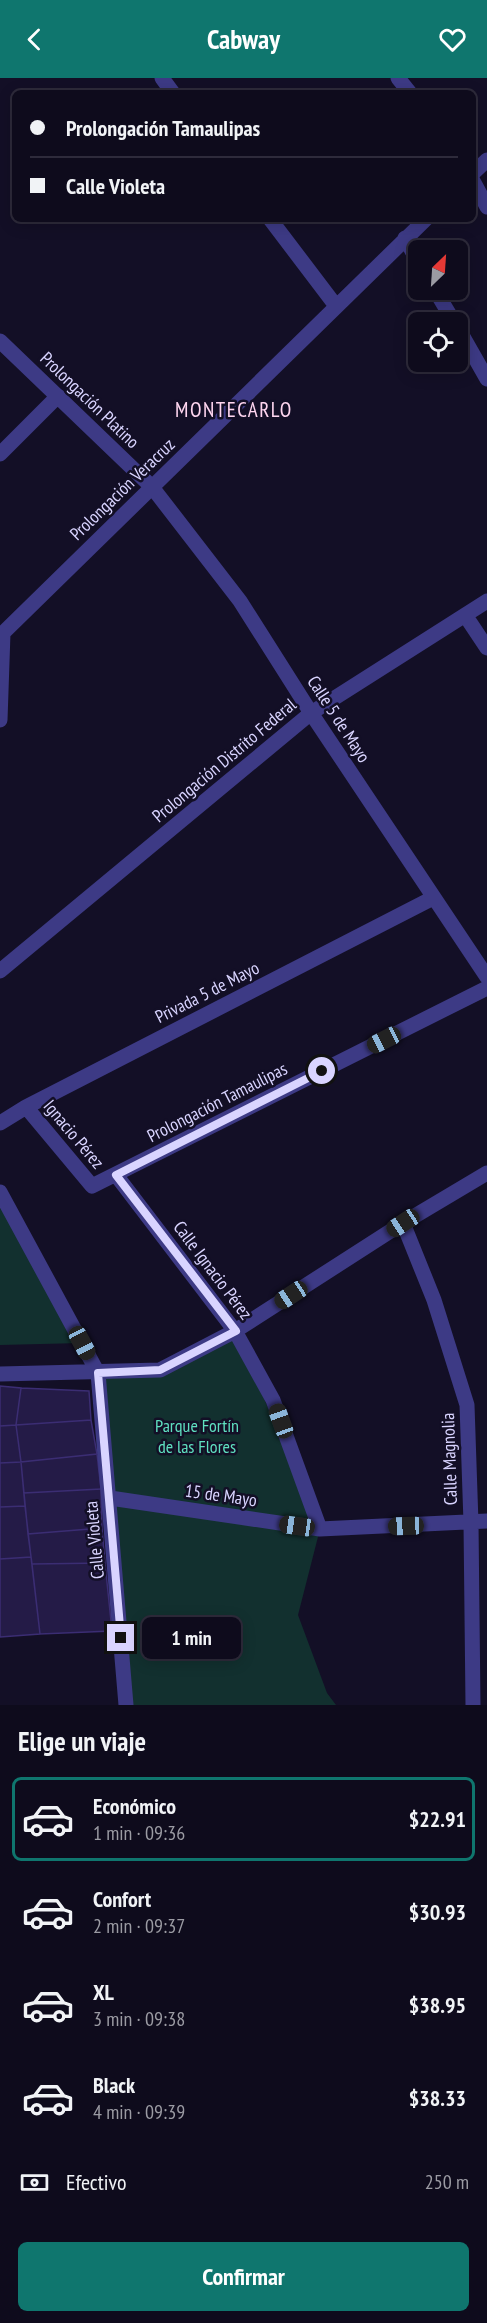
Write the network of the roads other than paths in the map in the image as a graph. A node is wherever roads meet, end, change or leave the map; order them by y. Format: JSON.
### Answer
{"nodes":[{"id":1,"x":398,"y":78,"type":"edge"},
{"id":2,"x":408,"y":90,"type":"edge"},
{"id":3,"x":487,"y":160,"type":"edge"},
{"id":4,"x":476,"y":172,"type":"edge"},
{"id":5,"x":476,"y":184,"type":"edge"},
{"id":6,"x":487,"y":207,"type":"edge"},
{"id":7,"x":272,"y":222,"type":"edge"},
{"id":8,"x":423,"y":222,"type":"edge"},
{"id":9,"x":405,"y":238,"type":"junction"},
{"id":10,"x":408,"y":243,"type":"edge"},
{"id":11,"x":336,"y":306,"type":"junction"},
{"id":12,"x":0,"y":341,"type":"edge"},
{"id":13,"x":468,"y":346,"type":"edge"},
{"id":14,"x":487,"y":379,"type":"edge"},
{"id":15,"x":58,"y":396,"type":"junction"},
{"id":16,"x":0,"y":454,"type":"edge"},
{"id":17,"x":152,"y":487,"type":"junction"},
{"id":18,"x":487,"y":601,"type":"edge"},
{"id":19,"x":465,"y":615,"type":"junction"},
{"id":20,"x":2,"y":635,"type":"edge"},
{"id":21,"x":487,"y":648,"type":"edge"},
{"id":22,"x":311,"y":713,"type":"junction"},
{"id":23,"x":0,"y":720,"type":"edge"},
{"id":24,"x":433,"y":898,"type":"junction"},
{"id":25,"x":0,"y":971,"type":"edge"},
{"id":26,"x":487,"y":977,"type":"edge"},
{"id":27,"x":487,"y":988,"type":"edge"},
{"id":28,"x":26,"y":1107,"type":"junction"},
{"id":29,"x":0,"y":1123,"type":"edge"},
{"id":30,"x":487,"y":1173,"type":"edge"},
{"id":31,"x":116,"y":1175,"type":"junction"},
{"id":32,"x":92,"y":1186,"type":"joint"},
{"id":33,"x":0,"y":1192,"type":"edge"},
{"id":34,"x":403,"y":1223,"type":"junction"},
{"id":35,"x":236,"y":1331,"type":"junction"},
{"id":36,"x":98,"y":1373,"type":"junction"},
{"id":37,"x":0,"y":1374,"type":"edge"},
{"id":38,"x":110,"y":1498,"type":"junction"},
{"id":39,"x":487,"y":1521,"type":"edge"},
{"id":40,"x":471,"y":1523,"type":"junction"},
{"id":41,"x":320,"y":1529,"type":"junction"},
{"id":42,"x":126,"y":1705,"type":"edge"},
{"id":43,"x":473,"y":1705,"type":"edge"}],
"edges":[{"from":1,"to":2,"type":"street"},
{"from":3,"to":4,"type":"street"},
{"from":5,"to":6,"type":"street"},
{"from":7,"to":11,"type":"street"},
{"from":8,"to":9,"type":"street","name":"Prolongación Veracruz"},
{"from":9,"to":10,"type":"street"},
{"from":9,"to":11,"type":"street","name":"Prolongación Veracruz"},
{"from":11,"to":17,"type":"street","name":"Prolongación Veracruz"},
{"from":12,"to":15,"type":"street","name":"Prolongación Platino"},
{"from":13,"to":14,"type":"street"},
{"from":15,"to":16,"type":"street"},
{"from":15,"to":17,"type":"street","name":"Prolongación Platino"},
{"from":17,"to":20,"type":"street","name":"Prolongación Veracruz"},
{"from":17,"to":22,"type":"street","name":"Calle 5 de Mayo"},
{"from":18,"to":19,"type":"street","name":"Prolongación Distrito Federal"},
{"from":19,"to":21,"type":"street"},
{"from":19,"to":22,"type":"street","name":"Prolongación Distrito Federal"},
{"from":20,"to":23,"type":"street"},
{"from":22,"to":24,"type":"street","name":"Calle 5 de Mayo"},
{"from":22,"to":25,"type":"street","name":"Prolongación Distrito Federal"},
{"from":24,"to":26,"type":"street","name":"Calle 5 de Mayo"},
{"from":24,"to":28,"type":"street","name":"Privada 5 de Mayo"},
{"from":27,"to":31,"type":"street","name":"Prolongación Tamaulipas"},
{"from":28,"to":29,"type":"street","name":"Privada 5 de Mayo"},
{"from":28,"to":32,"type":"street","name":"Ignacio Pérez"},
{"from":30,"to":34,"type":"street"},
{"from":31,"to":32,"type":"street","name":"Prolongación Tamaulipas"},
{"from":31,"to":35,"type":"street","name":"Calle Ignacio Pérez"},
{"from":33,"to":36,"type":"street"},
{"from":34,"to":35,"type":"street"},
{"from":34,"to":40,"type":"street","name":"Calle Magnolia"},
{"from":35,"to":36,"type":"street"},
{"from":35,"to":41,"type":"street","name":"Calle Ignacio Pérez"},
{"from":36,"to":37,"type":"street"},
{"from":36,"to":38,"type":"street","name":"Calle Violeta"},
{"from":38,"to":41,"type":"street","name":"15 de Mayo"},
{"from":38,"to":42,"type":"street","name":"Calle Violeta"},
{"from":39,"to":40,"type":"street","name":"15 de Mayo"},
{"from":40,"to":41,"type":"street","name":"15 de Mayo"},
{"from":40,"to":43,"type":"street","name":"Calle Magnolia"}]}
